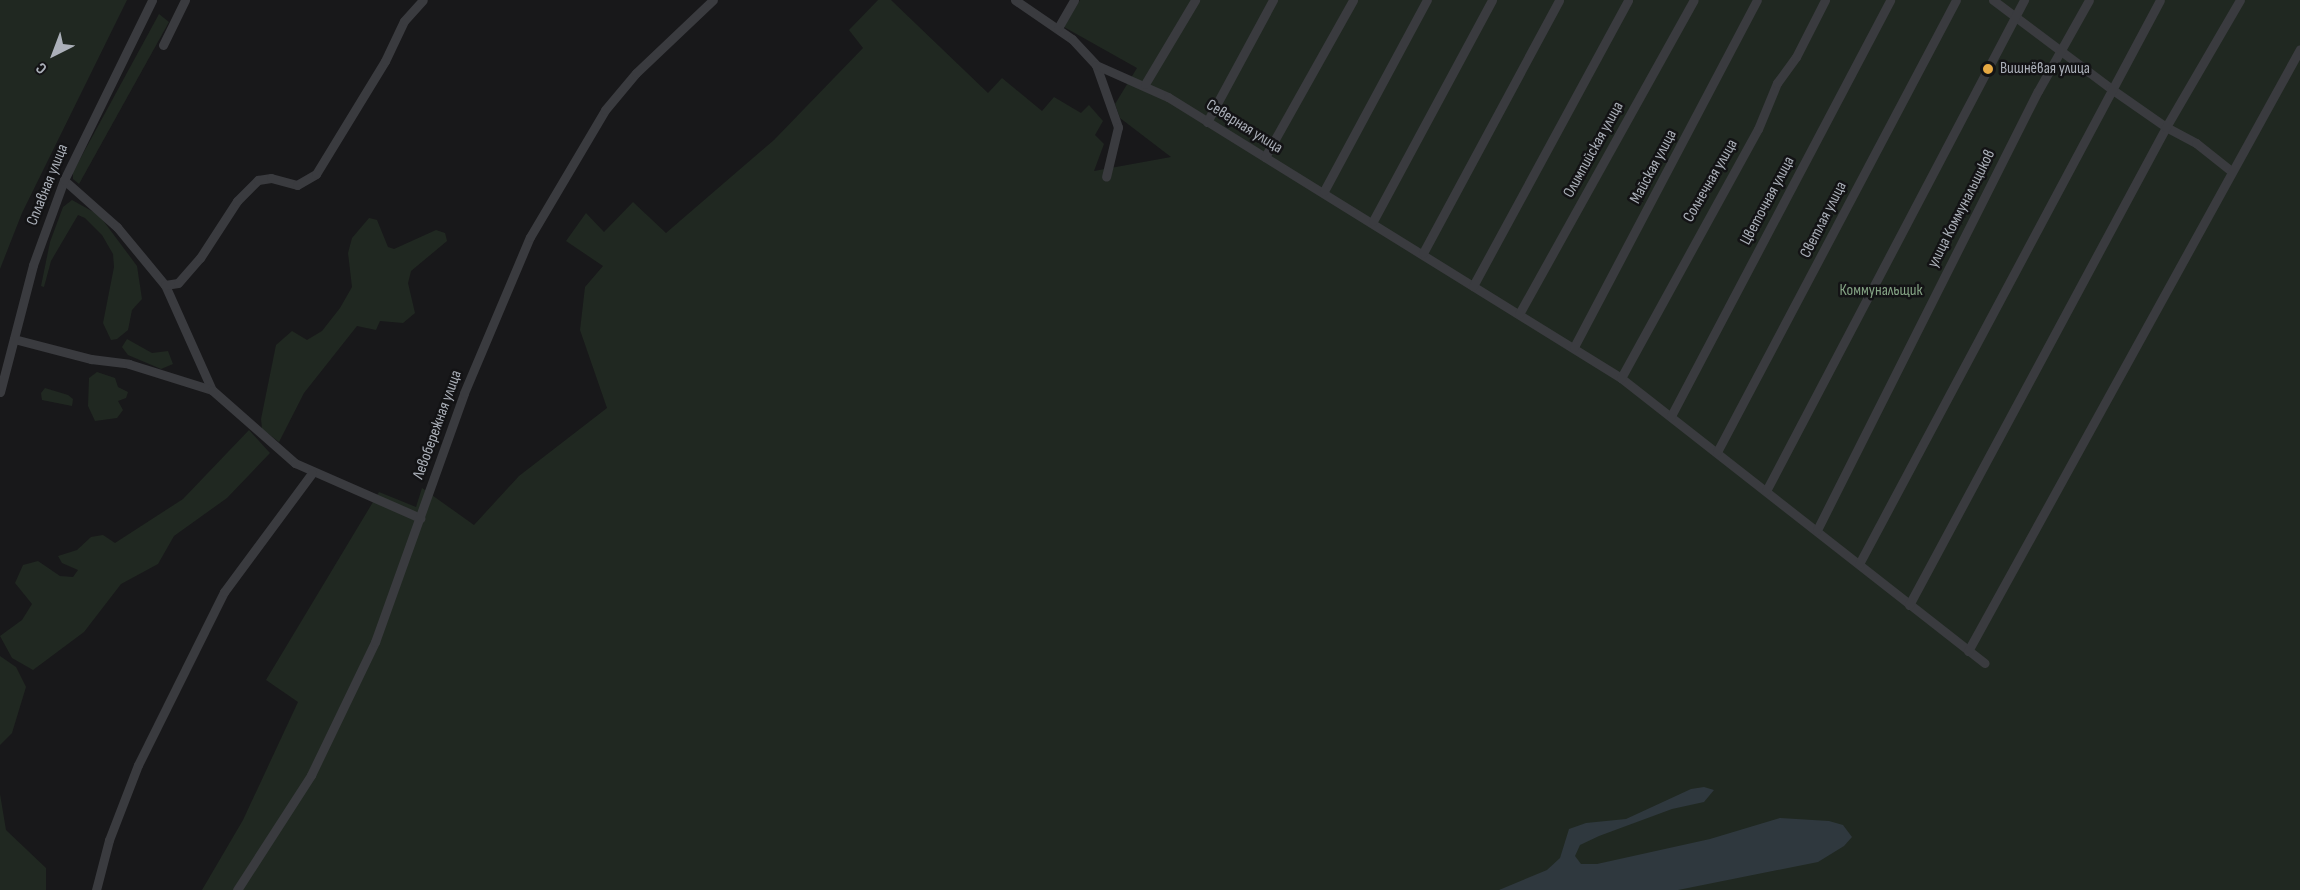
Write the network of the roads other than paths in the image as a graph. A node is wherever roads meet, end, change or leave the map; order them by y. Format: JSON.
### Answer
{"nodes":[{"id":1,"x":152,"y":0,"type":"edge"},
{"id":2,"x":185,"y":0,"type":"edge"},
{"id":3,"x":423,"y":0,"type":"edge"},
{"id":4,"x":713,"y":0,"type":"edge"},
{"id":5,"x":1015,"y":0,"type":"edge"},
{"id":6,"x":1074,"y":0,"type":"edge"},
{"id":7,"x":1194,"y":0,"type":"edge"},
{"id":8,"x":1274,"y":0,"type":"edge"},
{"id":9,"x":1353,"y":0,"type":"edge"},
{"id":10,"x":1427,"y":0,"type":"edge"},
{"id":11,"x":1492,"y":0,"type":"edge"},
{"id":12,"x":1559,"y":0,"type":"edge"},
{"id":13,"x":1628,"y":0,"type":"edge"},
{"id":14,"x":1694,"y":0,"type":"edge"},
{"id":15,"x":1758,"y":0,"type":"edge"},
{"id":16,"x":1825,"y":0,"type":"edge"},
{"id":17,"x":1890,"y":0,"type":"edge"},
{"id":18,"x":1956,"y":0,"type":"edge"},
{"id":19,"x":1994,"y":0,"type":"edge"},
{"id":20,"x":2024,"y":0,"type":"edge"},
{"id":21,"x":2089,"y":0,"type":"edge"},
{"id":22,"x":2160,"y":0,"type":"edge"},
{"id":23,"x":2240,"y":0,"type":"edge"},
{"id":24,"x":2015,"y":16,"type":"junction"},
{"id":25,"x":1058,"y":28,"type":"junction"},
{"id":26,"x":163,"y":45,"type":"dead end"},
{"id":27,"x":2300,"y":49,"type":"edge"},
{"id":28,"x":2059,"y":51,"type":"junction"},
{"id":29,"x":1096,"y":65,"type":"junction"},
{"id":30,"x":1145,"y":84,"type":"junction"},
{"id":31,"x":2110,"y":88,"type":"junction"},
{"id":32,"x":1207,"y":122,"type":"junction"},
{"id":33,"x":2166,"y":127,"type":"junction"},
{"id":34,"x":1265,"y":158,"type":"junction"},
{"id":35,"x":2230,"y":170,"type":"junction"},
{"id":36,"x":1106,"y":177,"type":"dead end"},
{"id":37,"x":64,"y":180,"type":"junction"},
{"id":38,"x":1324,"y":191,"type":"junction"},
{"id":39,"x":1373,"y":221,"type":"junction"},
{"id":40,"x":1423,"y":253,"type":"junction"},
{"id":41,"x":165,"y":285,"type":"junction"},
{"id":42,"x":1473,"y":286,"type":"junction"},
{"id":43,"x":1519,"y":314,"type":"junction"},
{"id":44,"x":14,"y":339,"type":"junction"},
{"id":45,"x":1574,"y":347,"type":"junction"},
{"id":46,"x":1622,"y":378,"type":"junction"},
{"id":47,"x":212,"y":390,"type":"junction"},
{"id":48,"x":0,"y":392,"type":"edge"},
{"id":49,"x":1671,"y":416,"type":"junction"},
{"id":50,"x":1717,"y":452,"type":"junction"},
{"id":51,"x":312,"y":473,"type":"junction"},
{"id":52,"x":1766,"y":490,"type":"junction"},
{"id":53,"x":420,"y":518,"type":"junction"},
{"id":54,"x":1817,"y":530,"type":"junction"},
{"id":55,"x":1858,"y":564,"type":"junction"},
{"id":56,"x":1909,"y":605,"type":"junction"},
{"id":57,"x":1968,"y":651,"type":"junction"},
{"id":58,"x":1984,"y":663,"type":"dead end"},
{"id":59,"x":96,"y":890,"type":"edge"},
{"id":60,"x":237,"y":890,"type":"edge"}],
"edges":[{"from":1,"to":37,"type":"street","name":"Сплавная улица"},
{"from":2,"to":26,"type":"street"},
{"from":3,"to":41,"type":"street"},
{"from":4,"to":53,"type":"street","name":"Левобережная улица"},
{"from":5,"to":25,"type":"street"},
{"from":6,"to":25,"type":"street"},
{"from":7,"to":30,"type":"street"},
{"from":8,"to":32,"type":"street"},
{"from":9,"to":34,"type":"street"},
{"from":10,"to":38,"type":"street"},
{"from":11,"to":39,"type":"street"},
{"from":12,"to":40,"type":"street"},
{"from":13,"to":42,"type":"street"},
{"from":14,"to":43,"type":"street","name":"Олимпийская улица"},
{"from":15,"to":45,"type":"street","name":"Майская улица"},
{"from":16,"to":46,"type":"street","name":"Солнечная улица"},
{"from":17,"to":49,"type":"street","name":"Цветочная улица"},
{"from":18,"to":50,"type":"street","name":"Светлая улица"},
{"from":19,"to":24,"type":"street"},
{"from":20,"to":24,"type":"street"},
{"from":21,"to":28,"type":"street","name":"улица Коммунальщиков"},
{"from":22,"to":31,"type":"street"},
{"from":23,"to":33,"type":"street"},
{"from":24,"to":28,"type":"street"},
{"from":24,"to":52,"type":"street"},
{"from":25,"to":29,"type":"street"},
{"from":27,"to":35,"type":"street"},
{"from":28,"to":31,"type":"street"},
{"from":28,"to":54,"type":"street","name":"улица Коммунальщиков"},
{"from":29,"to":30,"type":"street","name":"Северная улица"},
{"from":29,"to":36,"type":"street"},
{"from":30,"to":32,"type":"street","name":"Северная улица"},
{"from":31,"to":33,"type":"street"},
{"from":31,"to":55,"type":"street"},
{"from":32,"to":34,"type":"street","name":"Северная улица"},
{"from":33,"to":35,"type":"street"},
{"from":33,"to":56,"type":"street"},
{"from":34,"to":38,"type":"street","name":"Северная улица"},
{"from":35,"to":57,"type":"street"},
{"from":37,"to":41,"type":"street"},
{"from":37,"to":44,"type":"street","name":"Сплавная улица"},
{"from":38,"to":39,"type":"street","name":"Северная улица"},
{"from":39,"to":40,"type":"street","name":"Северная улица"},
{"from":40,"to":42,"type":"street","name":"Северная улица"},
{"from":41,"to":47,"type":"street"},
{"from":42,"to":43,"type":"street","name":"Северная улица"},
{"from":43,"to":45,"type":"street","name":"Северная улица"},
{"from":44,"to":47,"type":"street"},
{"from":44,"to":48,"type":"street","name":"Сплавная улица"},
{"from":45,"to":46,"type":"street","name":"Северная улица"},
{"from":46,"to":49,"type":"street","name":"Северная улица"},
{"from":47,"to":51,"type":"street"},
{"from":49,"to":50,"type":"street","name":"Северная улица"},
{"from":50,"to":52,"type":"street","name":"Северная улица"},
{"from":51,"to":53,"type":"street"},
{"from":51,"to":59,"type":"street"},
{"from":52,"to":54,"type":"street","name":"Северная улица"},
{"from":53,"to":60,"type":"street","name":"Левобережная улица"},
{"from":54,"to":55,"type":"street","name":"Северная улица"},
{"from":55,"to":56,"type":"street","name":"Северная улица"},
{"from":56,"to":57,"type":"street","name":"Северная улица"},
{"from":57,"to":58,"type":"street","name":"Северная улица"}]}
